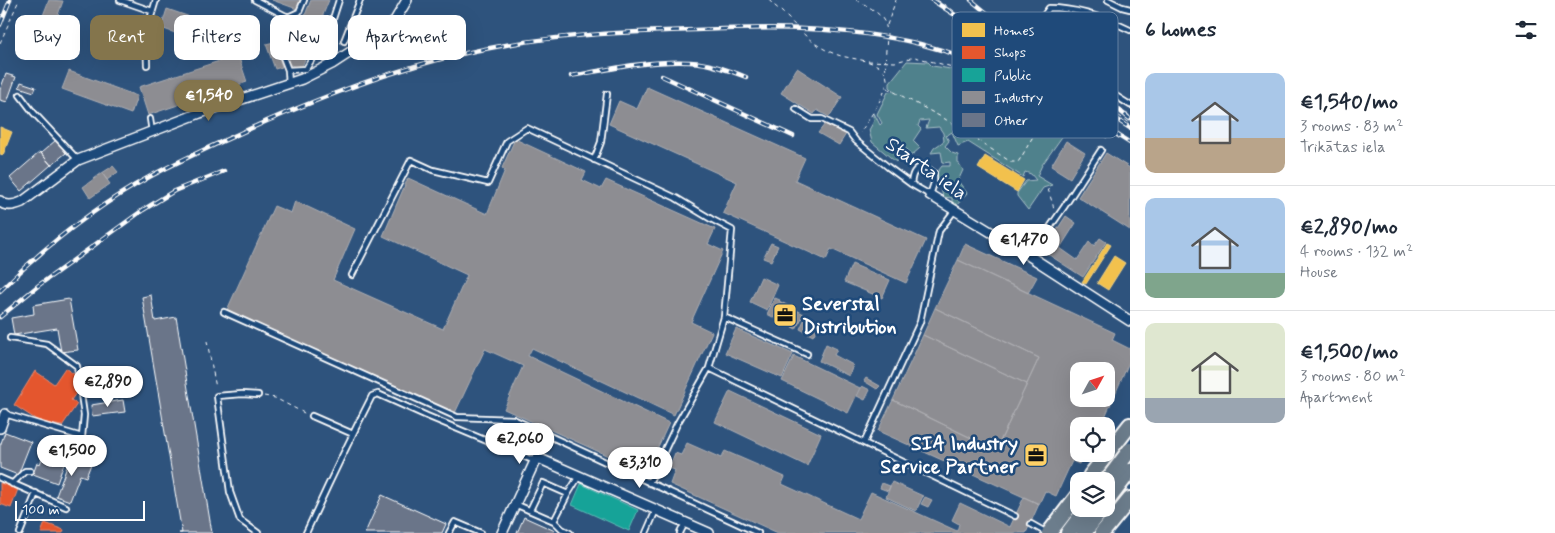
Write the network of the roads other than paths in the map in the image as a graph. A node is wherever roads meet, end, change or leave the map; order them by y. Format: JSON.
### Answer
{"nodes":[{"id":1,"x":120,"y":0,"type":"edge"},
{"id":2,"x":156,"y":0,"type":"edge"},
{"id":3,"x":255,"y":0,"type":"edge"},
{"id":4,"x":304,"y":0,"type":"edge"},
{"id":5,"x":339,"y":0,"type":"edge"},
{"id":6,"x":360,"y":0,"type":"edge"},
{"id":7,"x":407,"y":0,"type":"edge"},
{"id":8,"x":1108,"y":0,"type":"edge"},
{"id":9,"x":1130,"y":9,"type":"edge"},
{"id":10,"x":152,"y":11,"type":"junction"},
{"id":11,"x":1046,"y":12,"type":"edge"},
{"id":12,"x":1080,"y":12,"type":"edge"},
{"id":13,"x":284,"y":15,"type":"edge"},
{"id":14,"x":292,"y":15,"type":"edge"},
{"id":15,"x":1118,"y":25,"type":"edge"},
{"id":16,"x":1130,"y":30,"type":"edge"},
{"id":17,"x":344,"y":41,"type":"dead end"},
{"id":18,"x":284,"y":60,"type":"edge"},
{"id":19,"x":147,"y":65,"type":"dead end"},
{"id":20,"x":288,"y":70,"type":"junction"},
{"id":21,"x":289,"y":84,"type":"junction"},
{"id":22,"x":607,"y":94,"type":"dead end"},
{"id":23,"x":20,"y":95,"type":"dead end"},
{"id":24,"x":1118,"y":97,"type":"edge"},
{"id":25,"x":1130,"y":105,"type":"edge"},
{"id":26,"x":796,"y":109,"type":"dead end"},
{"id":27,"x":150,"y":119,"type":"dead end"},
{"id":28,"x":152,"y":132,"type":"junction"},
{"id":29,"x":1101,"y":150,"type":"dead end"},
{"id":30,"x":78,"y":160,"type":"junction"},
{"id":31,"x":594,"y":160,"type":"junction"},
{"id":32,"x":911,"y":184,"type":"junction"},
{"id":33,"x":930,"y":195,"type":"junction"},
{"id":34,"x":0,"y":201,"type":"edge"},
{"id":35,"x":954,"y":211,"type":"junction"},
{"id":36,"x":1030,"y":256,"type":"junction"},
{"id":37,"x":352,"y":275,"type":"dead end"},
{"id":38,"x":224,"y":312,"type":"dead end"},
{"id":39,"x":724,"y":317,"type":"junction"},
{"id":40,"x":1130,"y":321,"type":"edge"},
{"id":41,"x":10,"y":338,"type":"dead end"},
{"id":42,"x":807,"y":354,"type":"dead end"},
{"id":43,"x":710,"y":368,"type":"junction"},
{"id":44,"x":258,"y":395,"type":"road end"},
{"id":45,"x":5,"y":414,"type":"joint"},
{"id":46,"x":312,"y":416,"type":"road end"},
{"id":47,"x":1130,"y":425,"type":"edge"},
{"id":48,"x":0,"y":428,"type":"edge"},
{"id":49,"x":353,"y":434,"type":"junction"},
{"id":50,"x":864,"y":443,"type":"junction"},
{"id":51,"x":1130,"y":450,"type":"edge"},
{"id":52,"x":535,"y":461,"type":"junction"},
{"id":53,"x":30,"y":470,"type":"dead end"},
{"id":54,"x":1130,"y":471,"type":"edge"},
{"id":55,"x":1092,"y":472,"type":"edge"},
{"id":56,"x":1114,"y":472,"type":"edge"},
{"id":57,"x":580,"y":476,"type":"junction"},
{"id":58,"x":0,"y":478,"type":"edge"},
{"id":59,"x":649,"y":483,"type":"junction"},
{"id":60,"x":12,"y":484,"type":"junction"},
{"id":61,"x":1115,"y":491,"type":"edge"},
{"id":62,"x":36,"y":493,"type":"junction"},
{"id":63,"x":568,"y":494,"type":"junction"},
{"id":64,"x":1130,"y":499,"type":"edge"},
{"id":65,"x":515,"y":504,"type":"junction"},
{"id":66,"x":1070,"y":505,"type":"edge"},
{"id":67,"x":66,"y":507,"type":"dead end"},
{"id":68,"x":656,"y":509,"type":"junction"},
{"id":69,"x":530,"y":510,"type":"junction"},
{"id":70,"x":1015,"y":516,"type":"dead end"},
{"id":71,"x":1080,"y":517,"type":"edge"},
{"id":72,"x":1096,"y":517,"type":"edge"},
{"id":73,"x":554,"y":521,"type":"junction"},
{"id":74,"x":684,"y":523,"type":"junction"},
{"id":75,"x":1031,"y":524,"type":"dead end"},
{"id":76,"x":20,"y":533,"type":"edge"},
{"id":77,"x":258,"y":533,"type":"edge"},
{"id":78,"x":306,"y":533,"type":"edge"},
{"id":79,"x":449,"y":533,"type":"edge"},
{"id":80,"x":481,"y":533,"type":"edge"},
{"id":81,"x":502,"y":533,"type":"edge"},
{"id":82,"x":570,"y":533,"type":"edge"},
{"id":83,"x":646,"y":533,"type":"edge"},
{"id":84,"x":680,"y":533,"type":"edge"},
{"id":85,"x":709,"y":533,"type":"edge"},
{"id":86,"x":758,"y":533,"type":"edge"},
{"id":87,"x":1048,"y":533,"type":"edge"},
{"id":88,"x":1068,"y":533,"type":"edge"},
{"id":89,"x":1084,"y":533,"type":"edge"},
{"id":90,"x":1102,"y":533,"type":"edge"}],
"edges":[{"from":1,"to":10,"type":"lane"},
{"from":2,"to":10,"type":"lane"},
{"from":3,"to":13,"type":"lane"},
{"from":4,"to":14,"type":"lane"},
{"from":5,"to":20,"type":"lane"},
{"from":6,"to":17,"type":"lane"},
{"from":7,"to":21,"type":"street"},
{"from":8,"to":9,"type":"lane"},
{"from":10,"to":19,"type":"lane"},
{"from":11,"to":12,"type":"lane"},
{"from":15,"to":16,"type":"lane"},
{"from":18,"to":20,"type":"lane"},
{"from":20,"to":21,"type":"lane"},
{"from":21,"to":28,"type":"street"},
{"from":22,"to":31,"type":"lane"},
{"from":23,"to":30,"type":"lane"},
{"from":24,"to":25,"type":"lane"},
{"from":26,"to":32,"type":"lane","name":"Starta iela"},
{"from":27,"to":28,"type":"lane"},
{"from":28,"to":30,"type":"street"},
{"from":29,"to":36,"type":"lane"},
{"from":30,"to":34,"type":"street"},
{"from":31,"to":37,"type":"lane"},
{"from":31,"to":39,"type":"lane"},
{"from":32,"to":33,"type":"lane","name":"Starta iela"},
{"from":32,"to":33,"type":"lane"},
{"from":33,"to":35,"type":"street","name":"Starta iela"},
{"from":35,"to":36,"type":"street","name":"Starta iela"},
{"from":35,"to":50,"type":"lane"},
{"from":36,"to":40,"type":"street","name":"Starta iela"},
{"from":38,"to":59,"type":"lane"},
{"from":39,"to":42,"type":"lane"},
{"from":39,"to":43,"type":"lane"},
{"from":41,"to":45,"type":"lane"},
{"from":43,"to":50,"type":"lane"},
{"from":43,"to":59,"type":"lane"},
{"from":44,"to":77,"type":"lane"},
{"from":45,"to":48,"type":"street"},
{"from":46,"to":49,"type":"lane"},
{"from":47,"to":55,"type":"main road"},
{"from":49,"to":52,"type":"lane"},
{"from":49,"to":78,"type":"lane"},
{"from":50,"to":70,"type":"lane"},
{"from":51,"to":56,"type":"main road","bridge":true},
{"from":52,"to":57,"type":"street"},
{"from":52,"to":65,"type":"street"},
{"from":53,"to":60,"type":"lane"},
{"from":54,"to":61,"type":"main road","bridge":true},
{"from":57,"to":63,"type":"lane"},
{"from":57,"to":68,"type":"street"},
{"from":58,"to":60,"type":"lane"},
{"from":59,"to":86,"type":"lane"},
{"from":60,"to":62,"type":"lane"},
{"from":62,"to":67,"type":"lane"},
{"from":62,"to":76,"type":"lane"},
{"from":63,"to":69,"type":"lane"},
{"from":63,"to":73,"type":"lane"},
{"from":64,"to":90,"type":"main road"},
{"from":65,"to":69,"type":"lane"},
{"from":65,"to":81,"type":"street"},
{"from":66,"to":87,"type":"main road"},
{"from":68,"to":74,"type":"street"},
{"from":68,"to":83,"type":"lane"},
{"from":69,"to":73,"type":"lane"},
{"from":71,"to":88,"type":"main road"},
{"from":72,"to":89,"type":"main road"},
{"from":73,"to":82,"type":"lane"},
{"from":74,"to":84,"type":"lane"},
{"from":74,"to":85,"type":"street"},
{"from":75,"to":87,"type":"lane"},
{"from":79,"to":80,"type":"lane"}]}
